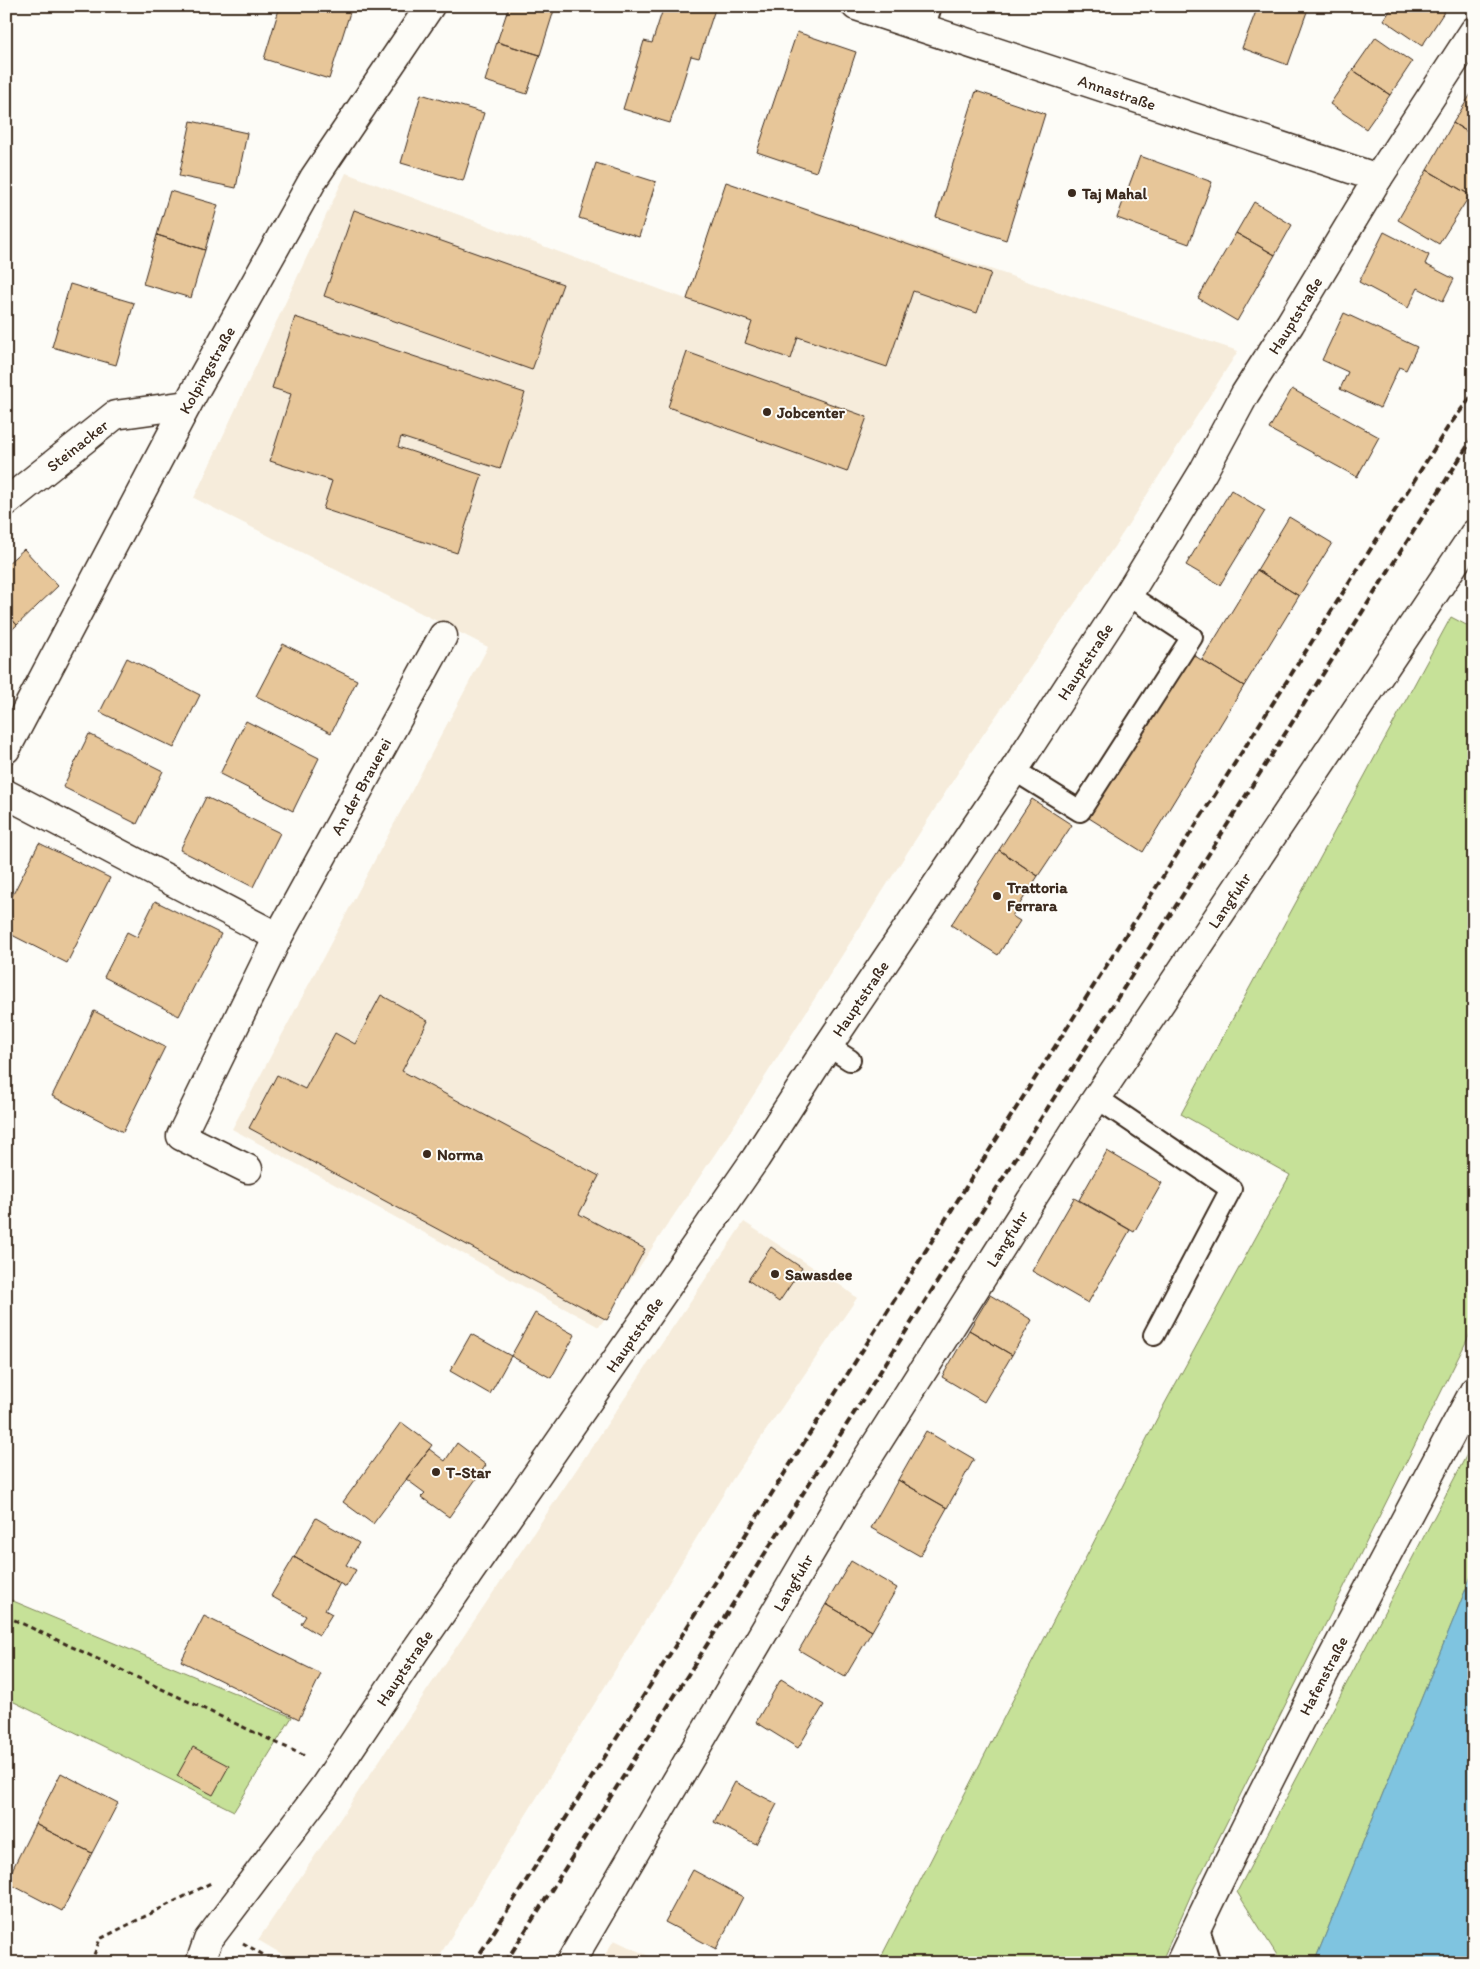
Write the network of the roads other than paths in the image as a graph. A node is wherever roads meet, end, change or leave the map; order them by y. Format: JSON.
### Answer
{"nodes":[{"id":1,"x":430,"y":6,"type":"edge"},
{"id":2,"x":856,"y":6,"type":"edge"},
{"id":3,"x":927,"y":18,"type":"edge"},
{"id":4,"x":1474,"y":31,"type":"edge"},
{"id":5,"x":1378,"y":178,"type":"junction"},
{"id":6,"x":187,"y":405,"type":"junction"},
{"id":7,"x":6,"y":502,"type":"edge"},
{"id":8,"x":1474,"y":534,"type":"edge"},
{"id":9,"x":1128,"y":595,"type":"junction"},
{"id":10,"x":442,"y":636,"type":"dead end"},
{"id":11,"x":6,"y":749,"type":"edge"},
{"id":12,"x":1014,"y":770,"type":"junction"},
{"id":13,"x":6,"y":794,"type":"edge"},
{"id":14,"x":278,"y":938,"type":"junction"},
{"id":15,"x":1097,"y":1098,"type":"junction"},
{"id":16,"x":248,"y":1169,"type":"dead end"},
{"id":17,"x":1154,"y":1335,"type":"dead end"},
{"id":18,"x":1474,"y":1392,"type":"edge"},
{"id":19,"x":1198,"y":1926,"type":"junction"},
{"id":20,"x":204,"y":1952,"type":"edge"},
{"id":21,"x":180,"y":1963,"type":"edge"},
{"id":22,"x":570,"y":1963,"type":"edge"},
{"id":23,"x":1180,"y":1963,"type":"edge"},
{"id":24,"x":1210,"y":1963,"type":"edge"}],
"edges":[{"from":1,"to":6,"type":"street","name":"Kolpingstraße"},
{"from":2,"to":3,"type":"street","name":"Annastraße"},
{"from":3,"to":5,"type":"street","name":"Annastraße"},
{"from":4,"to":5,"type":"street","name":"Hauptstraße"},
{"from":5,"to":9,"type":"street","name":"Hauptstraße"},
{"from":6,"to":7,"type":"street","name":"Steinacker"},
{"from":6,"to":11,"type":"street","name":"Kolpingstraße"},
{"from":8,"to":15,"type":"street","name":"Langfuhr"},
{"from":9,"to":12,"type":"street","name":"Hauptstraße"},
{"from":9,"to":12,"type":"lane"},
{"from":10,"to":14,"type":"street","name":"An der Brauerei"},
{"from":12,"to":20,"type":"street","name":"Hauptstraße"},
{"from":13,"to":14,"type":"street"},
{"from":14,"to":16,"type":"street","name":"An der Brauerei"},
{"from":15,"to":17,"type":"lane"},
{"from":15,"to":22,"type":"street","name":"Langfuhr"},
{"from":18,"to":19,"type":"street","name":"Hafenstraße"},
{"from":19,"to":23,"type":"street","name":"Hafenstraße"},
{"from":19,"to":24,"type":"lane"},
{"from":20,"to":21,"type":"street","name":"Hauptstraße"}]}
